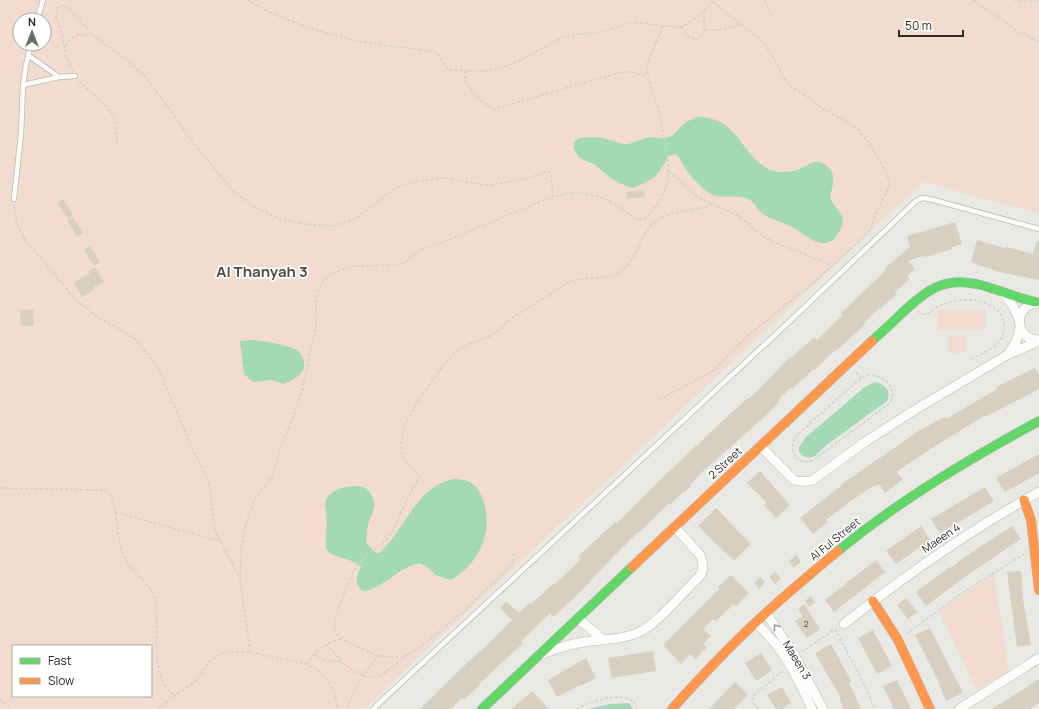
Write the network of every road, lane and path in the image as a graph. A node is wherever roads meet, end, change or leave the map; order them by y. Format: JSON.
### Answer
{"nodes":[{"id":1,"x":42,"y":0,"type":"edge"},
{"id":2,"x":247,"y":0,"type":"edge"},
{"id":3,"x":765,"y":0,"type":"edge"},
{"id":4,"x":973,"y":0,"type":"edge"},
{"id":5,"x":1014,"y":0,"type":"edge"},
{"id":6,"x":1038,"y":0,"type":"edge"},
{"id":7,"x":713,"y":1,"type":"edge"},
{"id":8,"x":704,"y":11,"type":"junction"},
{"id":9,"x":39,"y":12,"type":"edge"},
{"id":10,"x":771,"y":15,"type":"dead end"},
{"id":11,"x":741,"y":25,"type":"junction"},
{"id":12,"x":663,"y":26,"type":"junction"},
{"id":13,"x":681,"y":27,"type":"junction"},
{"id":14,"x":704,"y":30,"type":"junction"},
{"id":15,"x":93,"y":35,"type":"junction"},
{"id":16,"x":1039,"y":42,"type":"edge"},
{"id":17,"x":65,"y":46,"type":"junction"},
{"id":18,"x":29,"y":52,"type":"edge"},
{"id":19,"x":28,"y":55,"type":"junction"},
{"id":20,"x":466,"y":71,"type":"junction"},
{"id":21,"x":75,"y":76,"type":"junction"},
{"id":22,"x":58,"y":77,"type":"junction"},
{"id":23,"x":647,"y":77,"type":"junction"},
{"id":24,"x":23,"y":85,"type":"junction"},
{"id":25,"x":116,"y":146,"type":"dead end"},
{"id":26,"x":669,"y":172,"type":"junction"},
{"id":27,"x":553,"y":196,"type":"junction"},
{"id":28,"x":14,"y":199,"type":"joint"},
{"id":29,"x":712,"y":205,"type":"junction"},
{"id":30,"x":1039,"y":229,"type":"edge"},
{"id":31,"x":832,"y":266,"type":"junction"},
{"id":32,"x":1004,"y":294,"type":"junction"},
{"id":33,"x":1037,"y":303,"type":"edge"},
{"id":34,"x":910,"y":305,"type":"junction"},
{"id":35,"x":1020,"y":324,"type":"junction"},
{"id":36,"x":1039,"y":340,"type":"edge"},
{"id":37,"x":1007,"y":355,"type":"junction"},
{"id":38,"x":969,"y":360,"type":"dead end"},
{"id":39,"x":658,"y":399,"type":"dead end"},
{"id":40,"x":1039,"y":421,"type":"edge"},
{"id":41,"x":856,"y":428,"type":"joint"},
{"id":42,"x":760,"y":446,"type":"junction"},
{"id":43,"x":0,"y":488,"type":"edge"},
{"id":44,"x":1039,"y":492,"type":"edge"},
{"id":45,"x":1024,"y":500,"type":"junction"},
{"id":46,"x":115,"y":512,"type":"junction"},
{"id":47,"x":675,"y":527,"type":"junction"},
{"id":48,"x":219,"y":541,"type":"junction"},
{"id":49,"x":1034,"y":548,"type":"junction"},
{"id":50,"x":514,"y":553,"type":"dead end"},
{"id":51,"x":240,"y":578,"type":"junction"},
{"id":52,"x":1039,"y":590,"type":"edge"},
{"id":53,"x":873,"y":601,"type":"junction"},
{"id":54,"x":766,"y":613,"type":"junction"},
{"id":55,"x":578,"y":618,"type":"junction"},
{"id":56,"x":756,"y":623,"type":"junction"},
{"id":57,"x":844,"y":624,"type":"joint"},
{"id":58,"x":835,"y":629,"type":"junction"},
{"id":59,"x":341,"y":639,"type":"junction"},
{"id":60,"x":603,"y":640,"type":"junction"},
{"id":61,"x":898,"y":640,"type":"junction"},
{"id":62,"x":326,"y":644,"type":"junction"},
{"id":63,"x":250,"y":652,"type":"junction"},
{"id":64,"x":411,"y":653,"type":"junction"},
{"id":65,"x":314,"y":654,"type":"junction"},
{"id":66,"x":378,"y":656,"type":"junction"},
{"id":67,"x":538,"y":656,"type":"junction"},
{"id":68,"x":795,"y":656,"type":"junction"},
{"id":69,"x":1039,"y":658,"type":"edge"},
{"id":70,"x":342,"y":662,"type":"junction"},
{"id":71,"x":306,"y":664,"type":"junction"},
{"id":72,"x":790,"y":666,"type":"junction"},
{"id":73,"x":363,"y":676,"type":"junction"},
{"id":74,"x":174,"y":696,"type":"junction"},
{"id":75,"x":0,"y":699,"type":"edge"},
{"id":76,"x":757,"y":708,"type":"edge"},
{"id":77,"x":11,"y":709,"type":"edge"},
{"id":78,"x":158,"y":709,"type":"edge"},
{"id":79,"x":337,"y":709,"type":"edge"},
{"id":80,"x":347,"y":709,"type":"edge"},
{"id":81,"x":373,"y":709,"type":"edge"},
{"id":82,"x":482,"y":709,"type":"edge"},
{"id":83,"x":577,"y":709,"type":"edge"},
{"id":84,"x":637,"y":709,"type":"edge"},
{"id":85,"x":672,"y":709,"type":"edge"},
{"id":86,"x":812,"y":709,"type":"edge"},
{"id":87,"x":823,"y":709,"type":"edge"},
{"id":88,"x":875,"y":709,"type":"edge"},
{"id":89,"x":930,"y":709,"type":"edge"},
{"id":90,"x":959,"y":709,"type":"edge"}],
"edges":[{"from":1,"to":9,"type":"lane"},
{"from":2,"to":20,"type":"path"},
{"from":3,"to":10,"type":"path"},
{"from":4,"to":16,"type":"path"},
{"from":5,"to":6,"type":"path"},
{"from":7,"to":8,"type":"path"},
{"from":7,"to":11,"type":"path"},
{"from":8,"to":13,"type":"path"},
{"from":8,"to":14,"type":"path"},
{"from":11,"to":14,"type":"path"},
{"from":11,"to":31,"type":"path"},
{"from":12,"to":13,"type":"path"},
{"from":12,"to":20,"type":"path"},
{"from":12,"to":23,"type":"path"},
{"from":13,"to":14,"type":"path"},
{"from":15,"to":17,"type":"path"},
{"from":15,"to":17,"type":"path"},
{"from":15,"to":27,"type":"path"},
{"from":17,"to":21,"type":"path"},
{"from":18,"to":19,"type":"lane"},
{"from":19,"to":22,"type":"lane"},
{"from":19,"to":24,"type":"lane"},
{"from":20,"to":23,"type":"path"},
{"from":21,"to":22,"type":"lane"},
{"from":21,"to":25,"type":"path"},
{"from":22,"to":24,"type":"lane"},
{"from":23,"to":26,"type":"path"},
{"from":24,"to":28,"type":"lane"},
{"from":26,"to":27,"type":"path"},
{"from":26,"to":29,"type":"path"},
{"from":27,"to":51,"type":"path"},
{"from":28,"to":48,"type":"path"},
{"from":29,"to":31,"type":"path"},
{"from":29,"to":59,"type":"path"},
{"from":30,"to":81,"type":"lane"},
{"from":31,"to":39,"type":"path"},
{"from":32,"to":33,"type":"street","name":"2 Street"},
{"from":32,"to":34,"type":"street","name":"2 Street"},
{"from":32,"to":35,"type":"street"},
{"from":33,"to":35,"type":"street","name":"2 Street"},
{"from":34,"to":38,"type":"path"},
{"from":34,"to":42,"type":"street","name":"2 Street"},
{"from":35,"to":36,"type":"street"},
{"from":35,"to":37,"type":"street","name":"2 Street"},
{"from":36,"to":37,"type":"street"},
{"from":37,"to":42,"type":"street"},
{"from":40,"to":54,"type":"street","name":"Al Ful Street"},
{"from":41,"to":41,"type":"path"},
{"from":42,"to":47,"type":"street","name":"2 Street"},
{"from":43,"to":46,"type":"path"},
{"from":44,"to":45,"type":"street","name":"Maeen 4"},
{"from":45,"to":49,"type":"street"},
{"from":45,"to":53,"type":"street","name":"Maeen 4"},
{"from":46,"to":48,"type":"path"},
{"from":46,"to":74,"type":"path"},
{"from":47,"to":55,"type":"street","name":"2 Street"},
{"from":47,"to":60,"type":"street"},
{"from":48,"to":51,"type":"path"},
{"from":49,"to":52,"type":"street"},
{"from":49,"to":61,"type":"path"},
{"from":50,"to":64,"type":"path"},
{"from":51,"to":63,"type":"path"},
{"from":53,"to":57,"type":"street","name":"Maeen 4"},
{"from":53,"to":61,"type":"street"},
{"from":54,"to":56,"type":"street","name":"Al Ful Street"},
{"from":68,"to":54,"type":"street","name":"Maeen 3","one_way":true},
{"from":55,"to":60,"type":"street"},
{"from":55,"to":67,"type":"street","name":"2 Street"},
{"from":56,"to":72,"type":"street","name":"Maeen 3"},
{"from":56,"to":85,"type":"street","name":"Al Ful Street"},
{"from":57,"to":58,"type":"path"},
{"from":58,"to":68,"type":"path"},
{"from":58,"to":88,"type":"path"},
{"from":59,"to":62,"type":"path"},
{"from":59,"to":66,"type":"path"},
{"from":60,"to":67,"type":"street"},
{"from":61,"to":89,"type":"street"},
{"from":62,"to":65,"type":"path"},
{"from":62,"to":70,"type":"path"},
{"from":63,"to":71,"type":"path"},
{"from":63,"to":74,"type":"path"},
{"from":64,"to":66,"type":"path"},
{"from":64,"to":73,"type":"path"},
{"from":65,"to":70,"type":"path"},
{"from":65,"to":71,"type":"path"},
{"from":66,"to":73,"type":"path"},
{"from":67,"to":82,"type":"street","name":"2 Street"},
{"from":68,"to":87,"type":"street","name":"Maeen 3"},
{"from":69,"to":90,"type":"street"},
{"from":70,"to":73,"type":"path"},
{"from":71,"to":79,"type":"path"},
{"from":72,"to":76,"type":"path"},
{"from":72,"to":86,"type":"street","name":"Maeen 3"},
{"from":73,"to":80,"type":"path"},
{"from":74,"to":78,"type":"path"},
{"from":75,"to":77,"type":"path"},
{"from":83,"to":84,"type":"path"}]}
